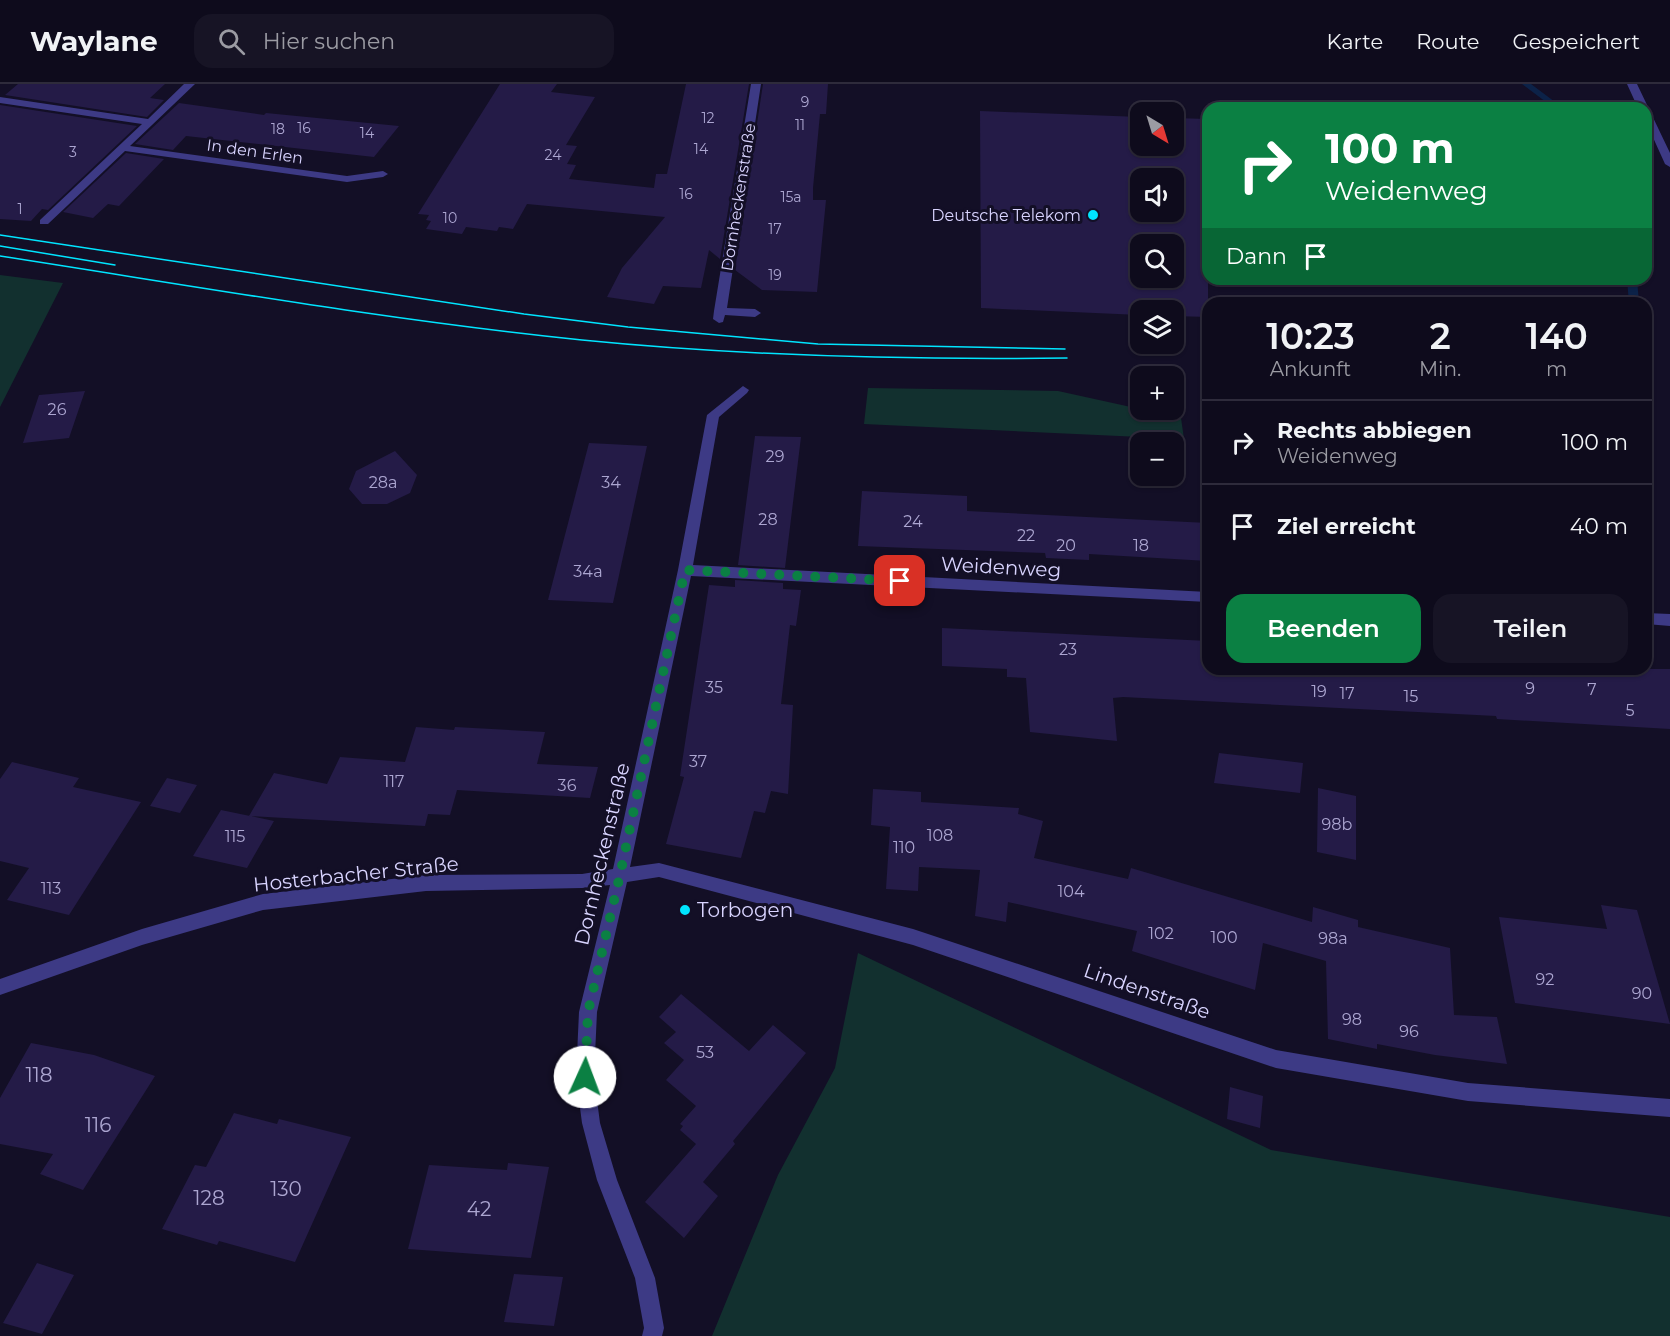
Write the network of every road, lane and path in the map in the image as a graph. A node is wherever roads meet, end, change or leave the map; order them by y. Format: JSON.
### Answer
{"nodes":[{"id":1,"x":190,"y":84,"type":"edge"},
{"id":2,"x":756,"y":84,"type":"edge"},
{"id":3,"x":1632,"y":84,"type":"edge"},
{"id":4,"x":0,"y":100,"type":"edge"},
{"id":5,"x":1640,"y":102,"type":"edge"},
{"id":6,"x":150,"y":122,"type":"junction"},
{"id":7,"x":1652,"y":125,"type":"edge"},
{"id":8,"x":124,"y":148,"type":"junction"},
{"id":9,"x":1670,"y":164,"type":"edge"},
{"id":10,"x":383,"y":174,"type":"dead end"},
{"id":11,"x":44,"y":222,"type":"dead end"},
{"id":12,"x":755,"y":313,"type":"dead end"},
{"id":13,"x":744,"y":390,"type":"dead end"},
{"id":14,"x":685,"y":570,"type":"junction"},
{"id":15,"x":1202,"y":597,"type":"edge"},
{"id":16,"x":1652,"y":619,"type":"edge"},
{"id":17,"x":1670,"y":620,"type":"edge"},
{"id":18,"x":620,"y":875,"type":"junction"},
{"id":19,"x":0,"y":987,"type":"edge"},
{"id":20,"x":1670,"y":1108,"type":"edge"},
{"id":21,"x":655,"y":1333,"type":"edge"}],
"edges":[{"from":1,"to":6,"type":"street"},
{"from":2,"to":12,"type":"street","name":"Dornheckenstraße"},
{"from":3,"to":5,"type":"street"},
{"from":4,"to":6,"type":"street"},
{"from":6,"to":8,"type":"street"},
{"from":7,"to":9,"type":"street"},
{"from":8,"to":10,"type":"street","name":"In den Erlen"},
{"from":8,"to":11,"type":"street"},
{"from":13,"to":14,"type":"street","name":"Dornheckenstraße"},
{"from":14,"to":15,"type":"street","name":"Weidenweg"},
{"from":14,"to":18,"type":"street","name":"Dornheckenstraße"},
{"from":16,"to":17,"type":"street"},
{"from":18,"to":19,"type":"street","name":"Hosterbacher Straße"},
{"from":18,"to":20,"type":"street","name":"Lindenstraße"},
{"from":18,"to":21,"type":"street","name":"Dornheckenstraße"}]}
